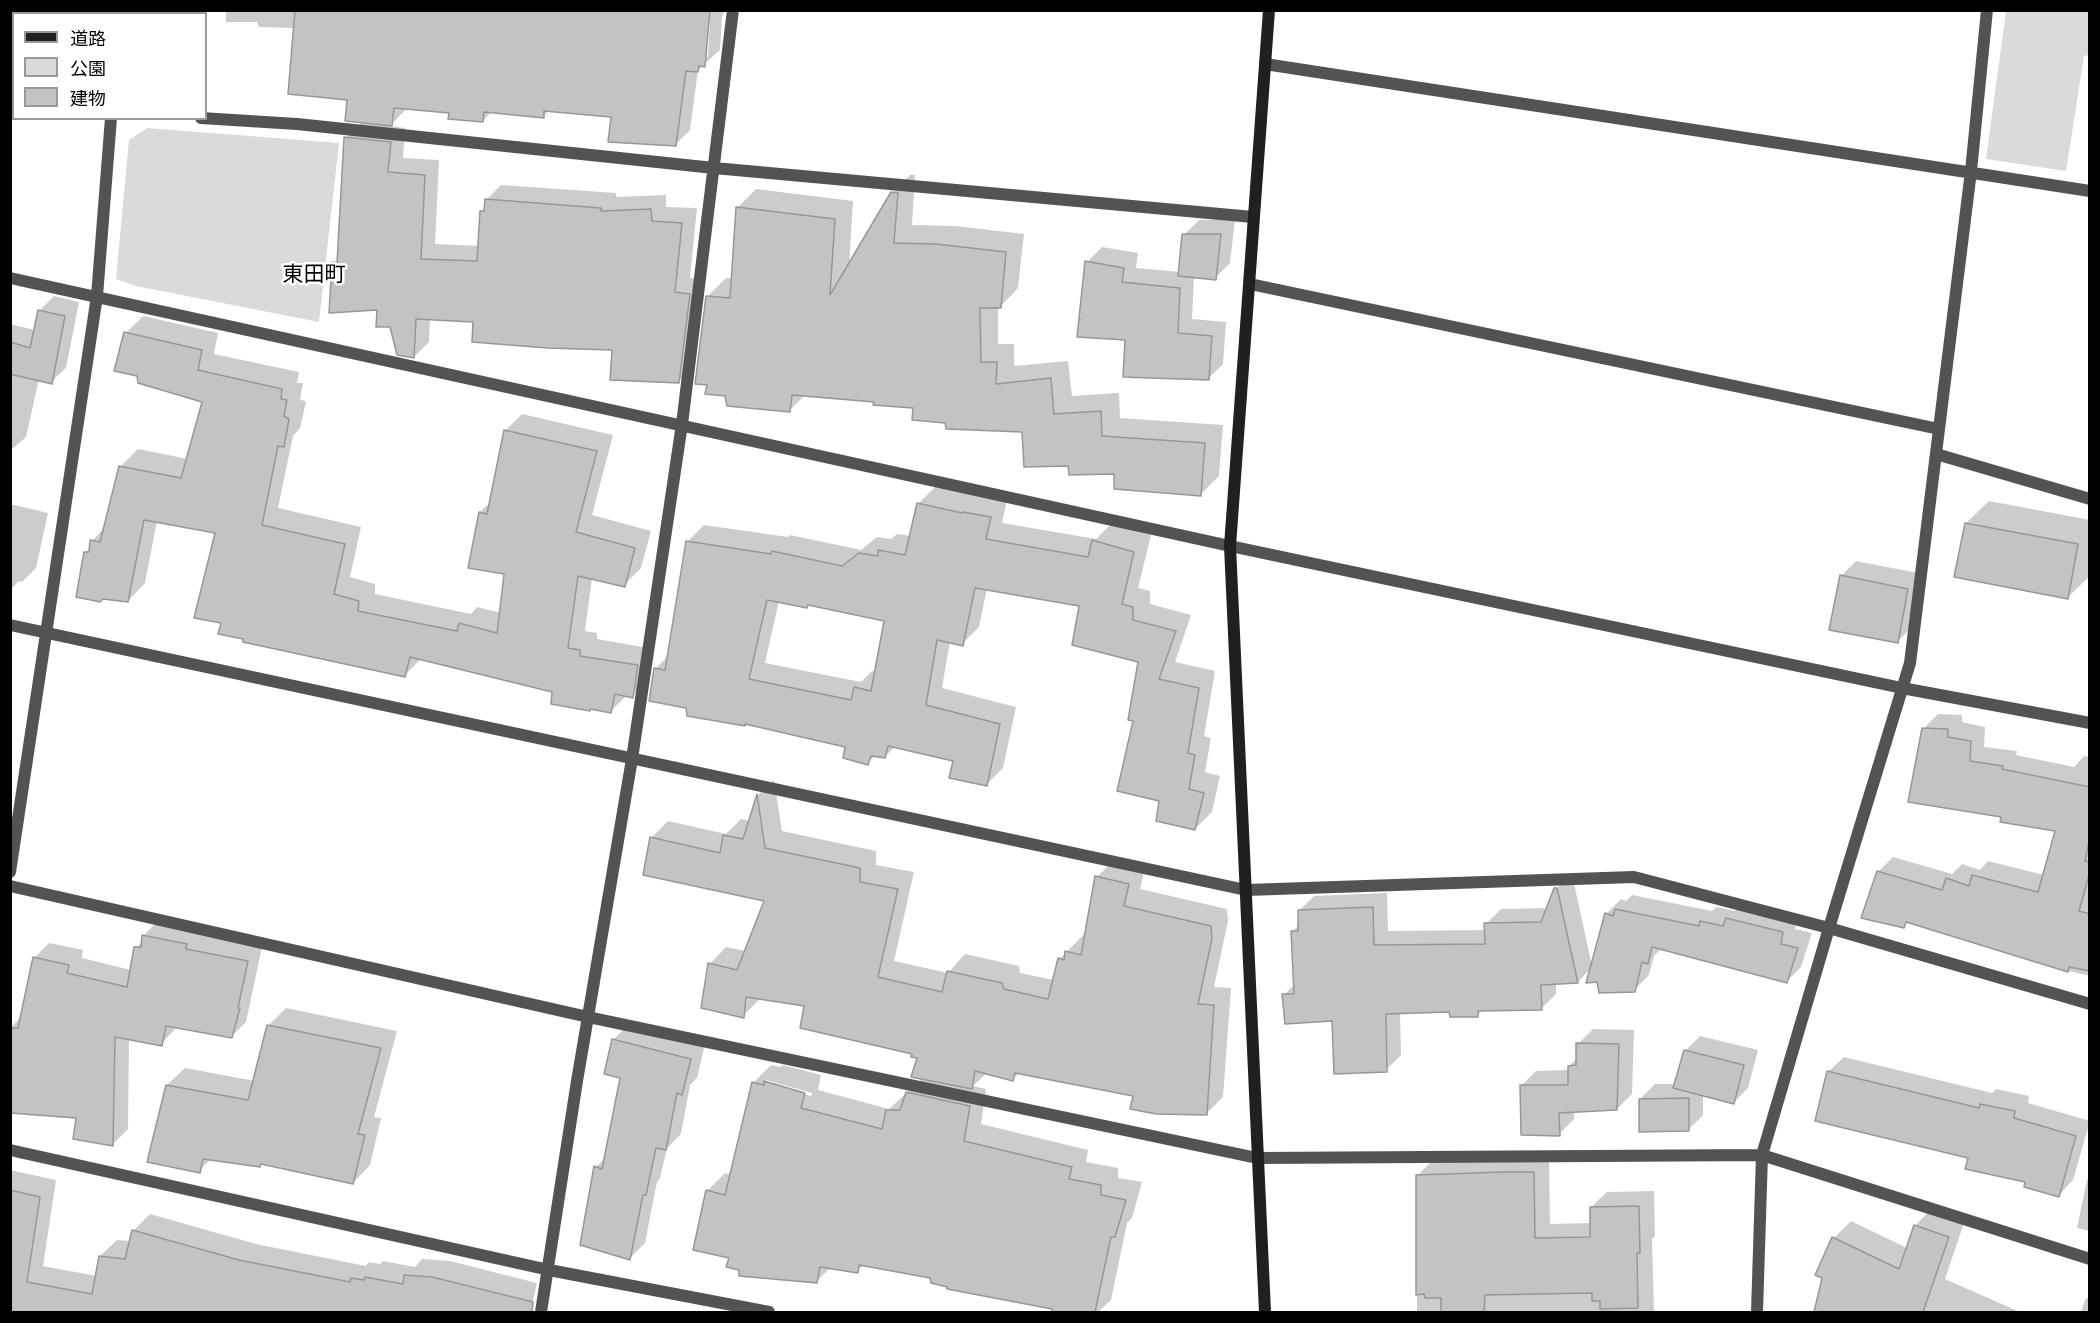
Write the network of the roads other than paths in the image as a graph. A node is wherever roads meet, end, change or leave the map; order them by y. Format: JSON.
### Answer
{"nodes":[{"id":1,"x":733,"y":10,"type":"edge"},
{"id":2,"x":1269,"y":10,"type":"edge"},
{"id":3,"x":1987,"y":10,"type":"edge"},
{"id":4,"x":1265,"y":64,"type":"junction"},
{"id":5,"x":207,"y":118,"type":"edge"},
{"id":6,"x":111,"y":120,"type":"edge"},
{"id":7,"x":714,"y":168,"type":"junction"},
{"id":8,"x":1971,"y":171,"type":"junction"},
{"id":9,"x":2090,"y":190,"type":"edge"},
{"id":10,"x":1253,"y":217,"type":"junction"},
{"id":11,"x":10,"y":278,"type":"edge"},
{"id":12,"x":1250,"y":284,"type":"junction"},
{"id":13,"x":97,"y":296,"type":"junction"},
{"id":14,"x":682,"y":424,"type":"junction"},
{"id":15,"x":1939,"y":429,"type":"junction"},
{"id":16,"x":1936,"y":454,"type":"junction"},
{"id":17,"x":2090,"y":500,"type":"edge"},
{"id":18,"x":1230,"y":546,"type":"junction"},
{"id":19,"x":10,"y":625,"type":"edge"},
{"id":20,"x":47,"y":633,"type":"junction"},
{"id":21,"x":1902,"y":688,"type":"junction"},
{"id":22,"x":2090,"y":723,"type":"edge"},
{"id":23,"x":632,"y":759,"type":"junction"},
{"id":24,"x":10,"y":872,"type":"edge"},
{"id":25,"x":10,"y":886,"type":"edge"},
{"id":26,"x":1246,"y":890,"type":"junction"},
{"id":27,"x":1828,"y":928,"type":"junction"},
{"id":28,"x":2090,"y":1004,"type":"edge"},
{"id":29,"x":588,"y":1017,"type":"junction"},
{"id":30,"x":10,"y":1150,"type":"edge"},
{"id":31,"x":1762,"y":1155,"type":"junction"},
{"id":32,"x":1257,"y":1158,"type":"junction"},
{"id":33,"x":2090,"y":1258,"type":"edge"},
{"id":34,"x":549,"y":1270,"type":"junction"},
{"id":35,"x":542,"y":1312,"type":"edge"},
{"id":36,"x":769,"y":1312,"type":"edge"},
{"id":37,"x":1265,"y":1312,"type":"edge"},
{"id":38,"x":1757,"y":1312,"type":"edge"}],
"edges":[{"from":1,"to":7,"type":"street"},
{"from":2,"to":4,"type":"street"},
{"from":3,"to":8,"type":"street"},
{"from":4,"to":8,"type":"street"},
{"from":4,"to":10,"type":"street"},
{"from":5,"to":7,"type":"street"},
{"from":6,"to":13,"type":"street"},
{"from":7,"to":10,"type":"street"},
{"from":7,"to":14,"type":"street"},
{"from":8,"to":9,"type":"street"},
{"from":8,"to":15,"type":"street"},
{"from":10,"to":12,"type":"street"},
{"from":11,"to":13,"type":"street"},
{"from":12,"to":15,"type":"street"},
{"from":12,"to":18,"type":"street"},
{"from":13,"to":14,"type":"street"},
{"from":13,"to":20,"type":"street"},
{"from":14,"to":18,"type":"street"},
{"from":14,"to":23,"type":"street"},
{"from":15,"to":16,"type":"street"},
{"from":16,"to":17,"type":"street"},
{"from":16,"to":21,"type":"street"},
{"from":18,"to":21,"type":"street"},
{"from":18,"to":26,"type":"street"},
{"from":19,"to":20,"type":"street"},
{"from":20,"to":23,"type":"street"},
{"from":20,"to":24,"type":"street"},
{"from":21,"to":22,"type":"street"},
{"from":21,"to":27,"type":"street"},
{"from":23,"to":26,"type":"street"},
{"from":23,"to":29,"type":"street"},
{"from":25,"to":29,"type":"street"},
{"from":26,"to":27,"type":"street"},
{"from":26,"to":32,"type":"street"},
{"from":27,"to":28,"type":"street"},
{"from":27,"to":31,"type":"street"},
{"from":29,"to":32,"type":"street"},
{"from":29,"to":34,"type":"street"},
{"from":30,"to":34,"type":"street"},
{"from":31,"to":32,"type":"street"},
{"from":31,"to":33,"type":"street"},
{"from":31,"to":38,"type":"street"},
{"from":32,"to":37,"type":"street"},
{"from":34,"to":35,"type":"street"},
{"from":34,"to":36,"type":"street"}]}
